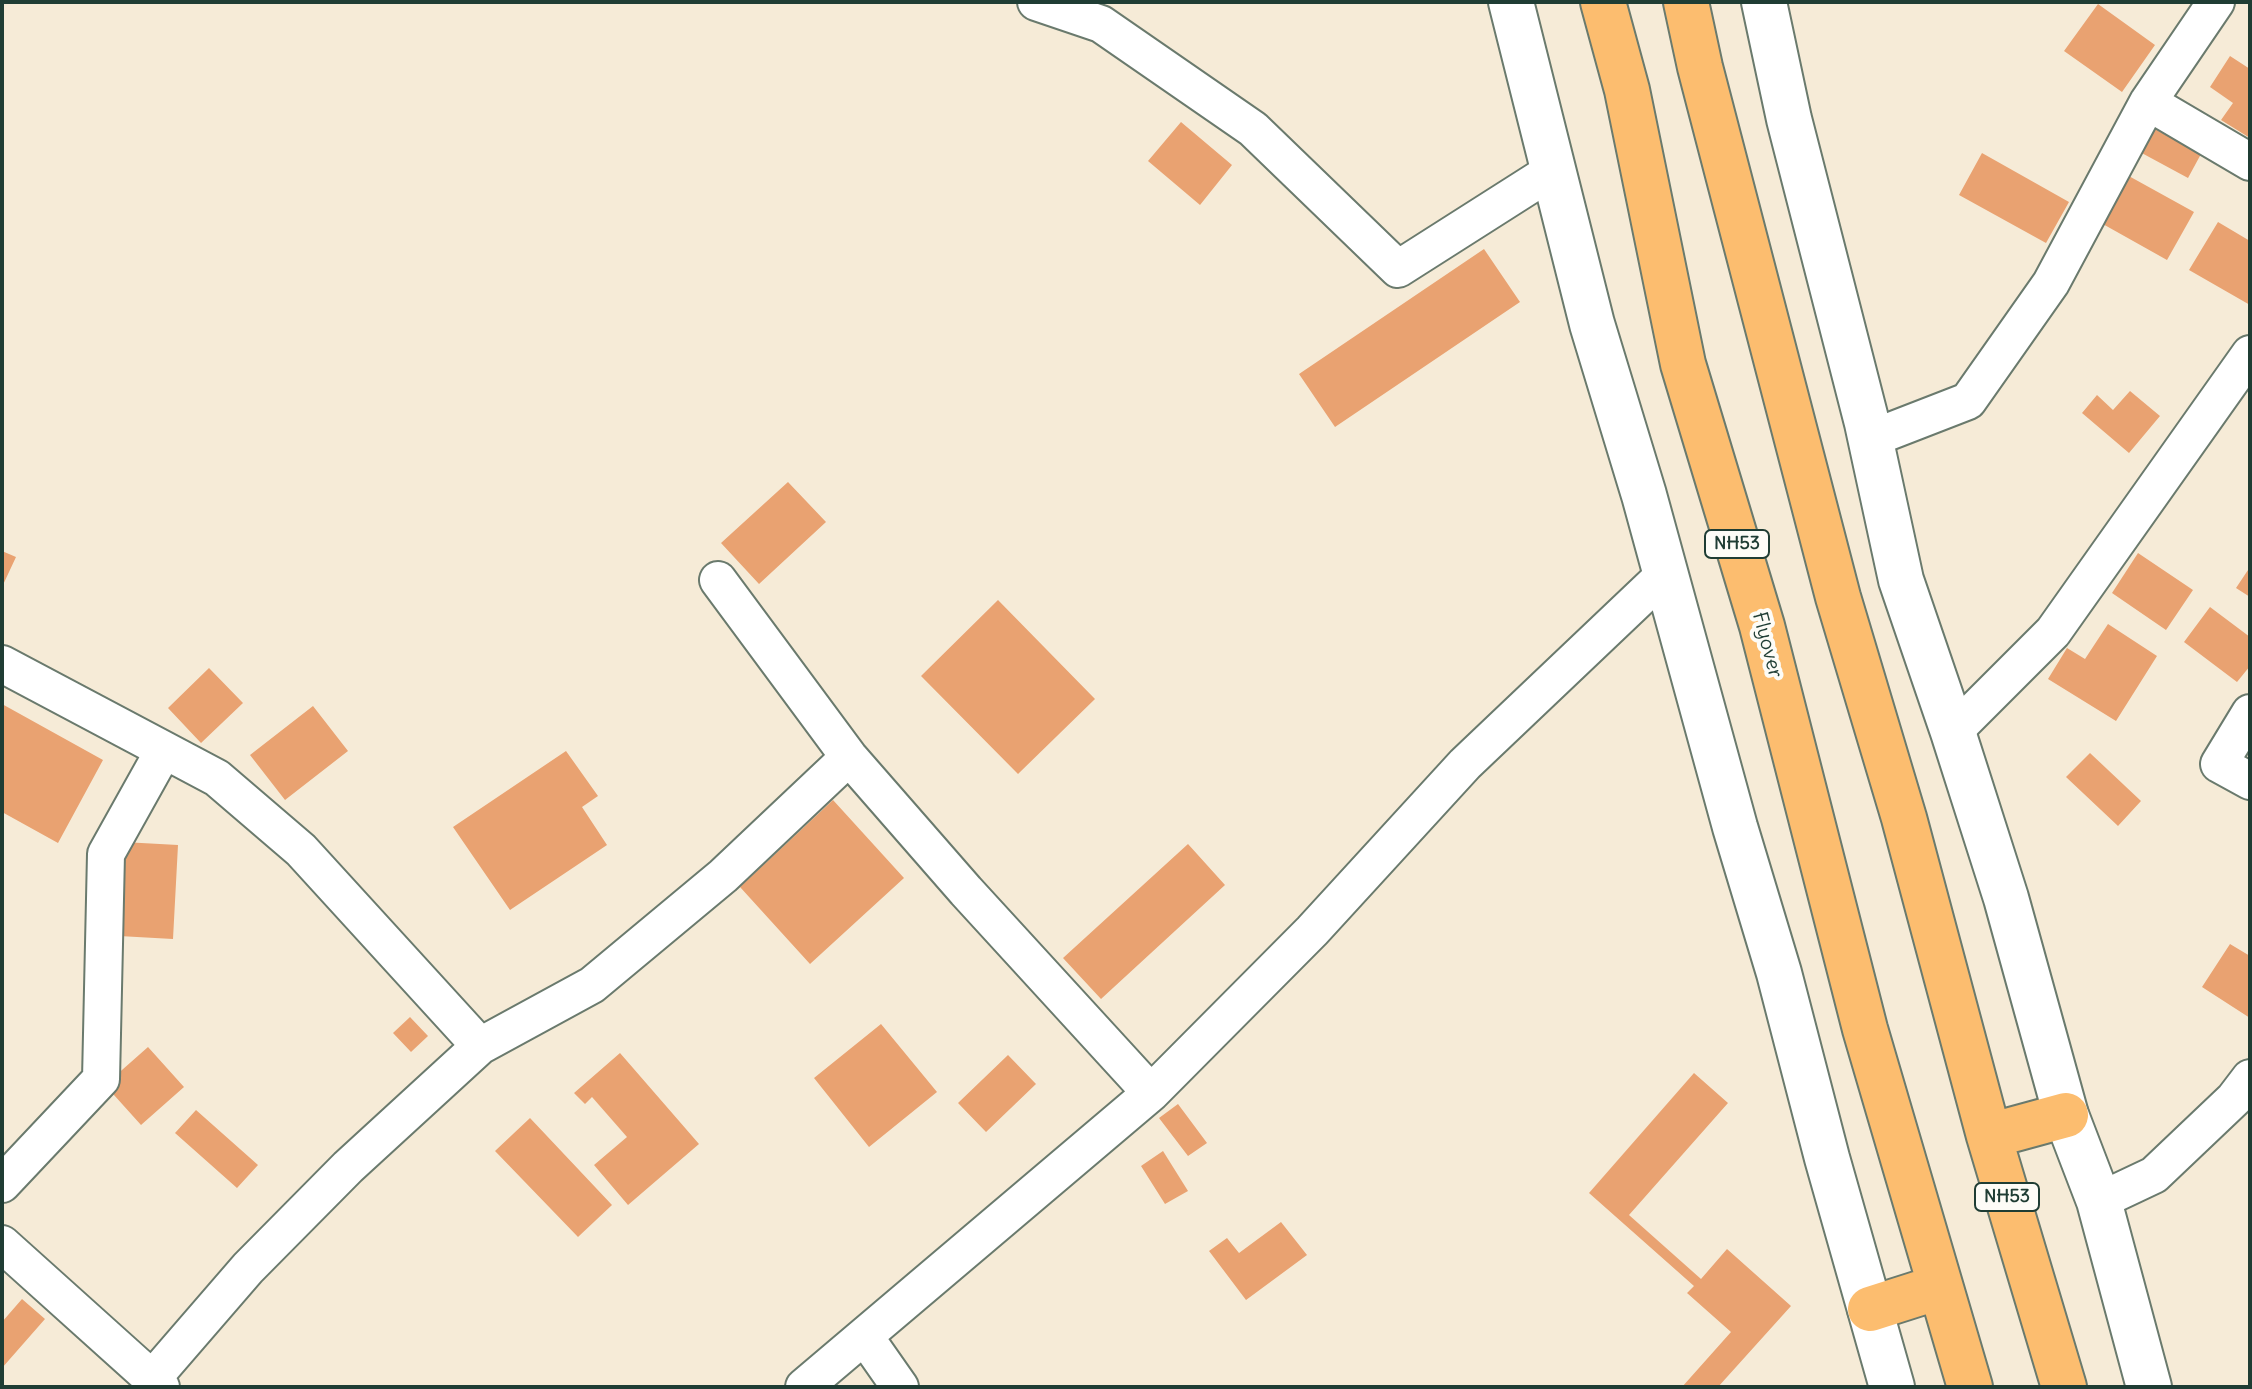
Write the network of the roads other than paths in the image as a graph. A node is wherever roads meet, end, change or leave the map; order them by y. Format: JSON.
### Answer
{"nodes":[{"id":1,"x":1036,"y":2,"type":"edge"},
{"id":2,"x":1511,"y":2,"type":"edge"},
{"id":3,"x":1603,"y":2,"type":"edge"},
{"id":4,"x":1686,"y":2,"type":"edge"},
{"id":5,"x":1764,"y":2,"type":"edge"},
{"id":6,"x":2216,"y":2,"type":"edge"},
{"id":7,"x":2148,"y":102,"type":"junction"},
{"id":8,"x":2250,"y":162,"type":"edge"},
{"id":9,"x":1552,"y":171,"type":"junction"},
{"id":10,"x":2250,"y":354,"type":"edge"},
{"id":11,"x":1870,"y":439,"type":"junction"},
{"id":12,"x":1665,"y":574,"type":"junction"},
{"id":13,"x":718,"y":580,"type":"dead end"},
{"id":14,"x":2,"y":664,"type":"edge"},
{"id":15,"x":2250,"y":713,"type":"edge"},
{"id":16,"x":1953,"y":732,"type":"junction"},
{"id":17,"x":164,"y":750,"type":"junction"},
{"id":18,"x":849,"y":757,"type":"junction"},
{"id":19,"x":2250,"y":781,"type":"edge"},
{"id":20,"x":480,"y":1046,"type":"junction"},
{"id":21,"x":2250,"y":1078,"type":"edge"},
{"id":22,"x":1151,"y":1093,"type":"junction"},
{"id":23,"x":2066,"y":1115,"type":"junction"},
{"id":24,"x":1989,"y":1136,"type":"junction"},
{"id":25,"x":2,"y":1184,"type":"edge"},
{"id":26,"x":2099,"y":1201,"type":"junction"},
{"id":27,"x":2,"y":1244,"type":"edge"},
{"id":28,"x":1939,"y":1287,"type":"junction"},
{"id":29,"x":1870,"y":1309,"type":"junction"},
{"id":30,"x":865,"y":1337,"type":"junction"},
{"id":31,"x":157,"y":1383,"type":"edge"},
{"id":32,"x":804,"y":1387,"type":"edge"},
{"id":33,"x":900,"y":1387,"type":"edge"},
{"id":34,"x":1892,"y":1387,"type":"edge"},
{"id":35,"x":1970,"y":1387,"type":"edge"},
{"id":36,"x":2064,"y":1387,"type":"edge"},
{"id":37,"x":2149,"y":1387,"type":"edge"}],
"edges":[{"from":1,"to":9,"type":"street"},
{"from":2,"to":9,"type":"street"},
{"from":3,"to":28,"type":"highway","name":"Flyover","number":"NH53"},
{"from":4,"to":24,"type":"highway","number":"NH53"},
{"from":5,"to":11,"type":"street"},
{"from":6,"to":7,"type":"street"},
{"from":7,"to":8,"type":"street"},
{"from":7,"to":11,"type":"street"},
{"from":9,"to":12,"type":"street"},
{"from":10,"to":16,"type":"street"},
{"from":11,"to":16,"type":"street"},
{"from":12,"to":22,"type":"street"},
{"from":12,"to":29,"type":"street"},
{"from":13,"to":18,"type":"street"},
{"from":14,"to":17,"type":"street"},
{"from":15,"to":19,"type":"street"},
{"from":16,"to":23,"type":"street"},
{"from":17,"to":20,"type":"street"},
{"from":17,"to":25,"type":"street"},
{"from":18,"to":20,"type":"street"},
{"from":18,"to":22,"type":"street"},
{"from":20,"to":31,"type":"street"},
{"from":21,"to":26,"type":"street"},
{"from":22,"to":30,"type":"street"},
{"from":23,"to":24,"type":"highway"},
{"from":23,"to":26,"type":"street"},
{"from":24,"to":36,"type":"highway","number":"NH53"},
{"from":26,"to":37,"type":"street"},
{"from":27,"to":31,"type":"street"},
{"from":28,"to":29,"type":"highway"},
{"from":28,"to":35,"type":"highway","number":"NH53"},
{"from":29,"to":34,"type":"street"},
{"from":30,"to":32,"type":"street"},
{"from":30,"to":33,"type":"street"}]}
